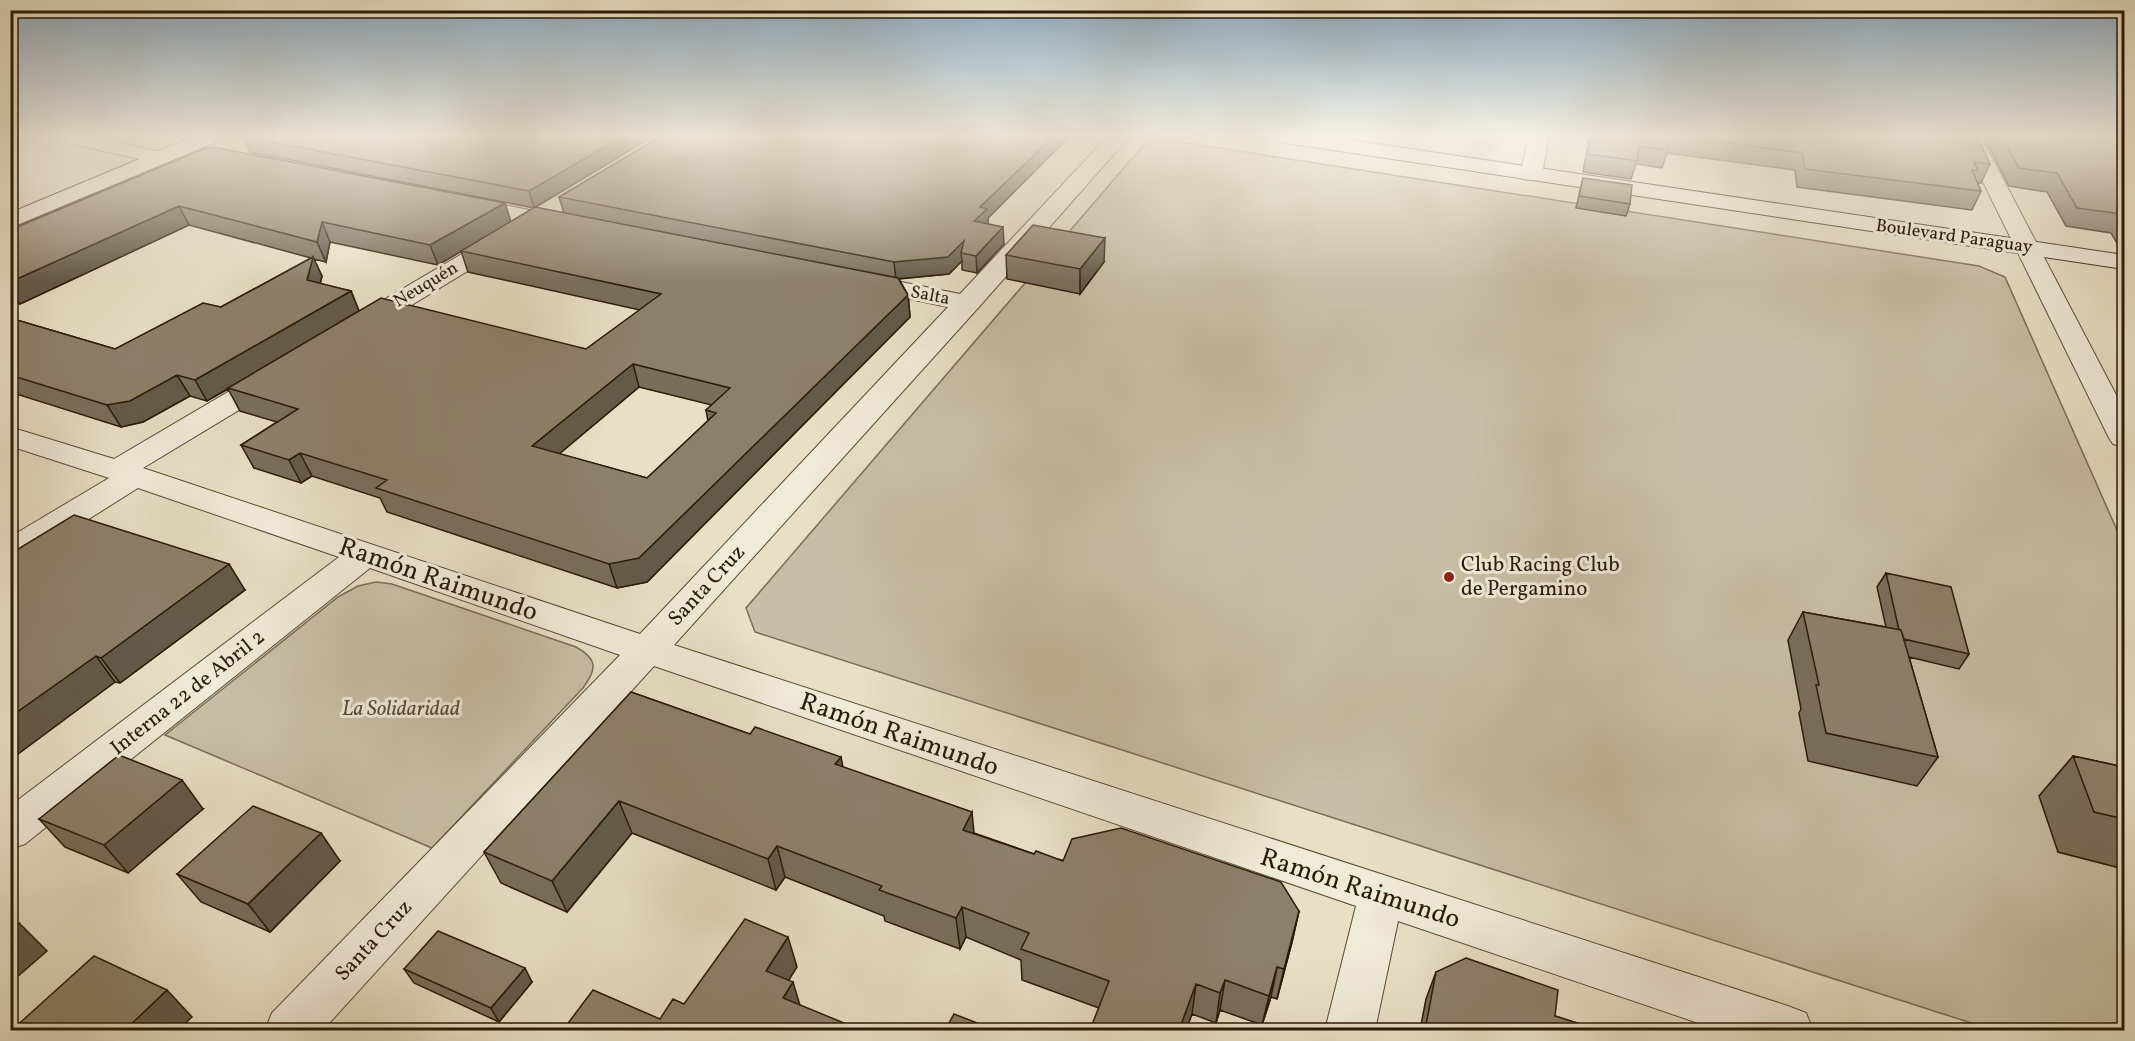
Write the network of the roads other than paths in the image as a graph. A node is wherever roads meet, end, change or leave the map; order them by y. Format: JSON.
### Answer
{"nodes":[{"id":1,"x":95,"y":186,"type":"edge"},
{"id":2,"x":1075,"y":186,"type":"edge"},
{"id":3,"x":1608,"y":186,"type":"edge"},
{"id":4,"x":1996,"y":186,"type":"edge"},
{"id":5,"x":443,"y":200,"type":"edge"},
{"id":6,"x":566,"y":201,"type":"edge"},
{"id":7,"x":537,"y":219,"type":"junction"},
{"id":8,"x":10,"y":221,"type":"edge"},
{"id":9,"x":584,"y":228,"type":"edge"},
{"id":10,"x":2028,"y":248,"type":"junction"},
{"id":11,"x":2124,"y":262,"type":"edge"},
{"id":12,"x":840,"y":278,"type":"edge"},
{"id":13,"x":969,"y":303,"type":"junction"},
{"id":14,"x":343,"y":335,"type":"edge"},
{"id":15,"x":292,"y":366,"type":"edge"},
{"id":16,"x":10,"y":436,"type":"edge"},
{"id":17,"x":2124,"y":438,"type":"edge"},
{"id":18,"x":127,"y":473,"type":"junction"},
{"id":19,"x":10,"y":553,"type":"edge"},
{"id":20,"x":365,"y":555,"type":"junction"},
{"id":21,"x":647,"y":650,"type":"junction"},
{"id":22,"x":10,"y":831,"type":"edge"},
{"id":23,"x":1381,"y":896,"type":"junction"},
{"id":24,"x":290,"y":1030,"type":"edge"},
{"id":25,"x":1350,"y":1030,"type":"edge"},
{"id":26,"x":1788,"y":1030,"type":"edge"}],
"edges":[{"from":1,"to":8,"type":"street"},
{"from":2,"to":13,"type":"street","name":"Santa Cruz"},
{"from":3,"to":10,"type":"street","name":"Boulevard Paraguay"},
{"from":4,"to":10,"type":"street"},
{"from":5,"to":7,"type":"street"},
{"from":6,"to":7,"type":"street","name":"Neuquén"},
{"from":7,"to":9,"type":"street"},
{"from":7,"to":14,"type":"street","name":"Neuquén"},
{"from":10,"to":11,"type":"street","name":"Boulevard Paraguay"},
{"from":10,"to":17,"type":"street"},
{"from":12,"to":13,"type":"street","name":"Salta"},
{"from":13,"to":21,"type":"street","name":"Santa Cruz"},
{"from":15,"to":18,"type":"street"},
{"from":16,"to":18,"type":"street","name":"Ramón Raimundo"},
{"from":18,"to":19,"type":"street"},
{"from":18,"to":20,"type":"street","name":"Ramón Raimundo"},
{"from":20,"to":21,"type":"street","name":"Ramón Raimundo"},
{"from":20,"to":22,"type":"street","name":"Interna 22 de Abril 2"},
{"from":21,"to":23,"type":"street","name":"Ramón Raimundo"},
{"from":21,"to":24,"type":"street","name":"Santa Cruz"},
{"from":23,"to":25,"type":"street"},
{"from":23,"to":26,"type":"street","name":"Ramón Raimundo"}]}
